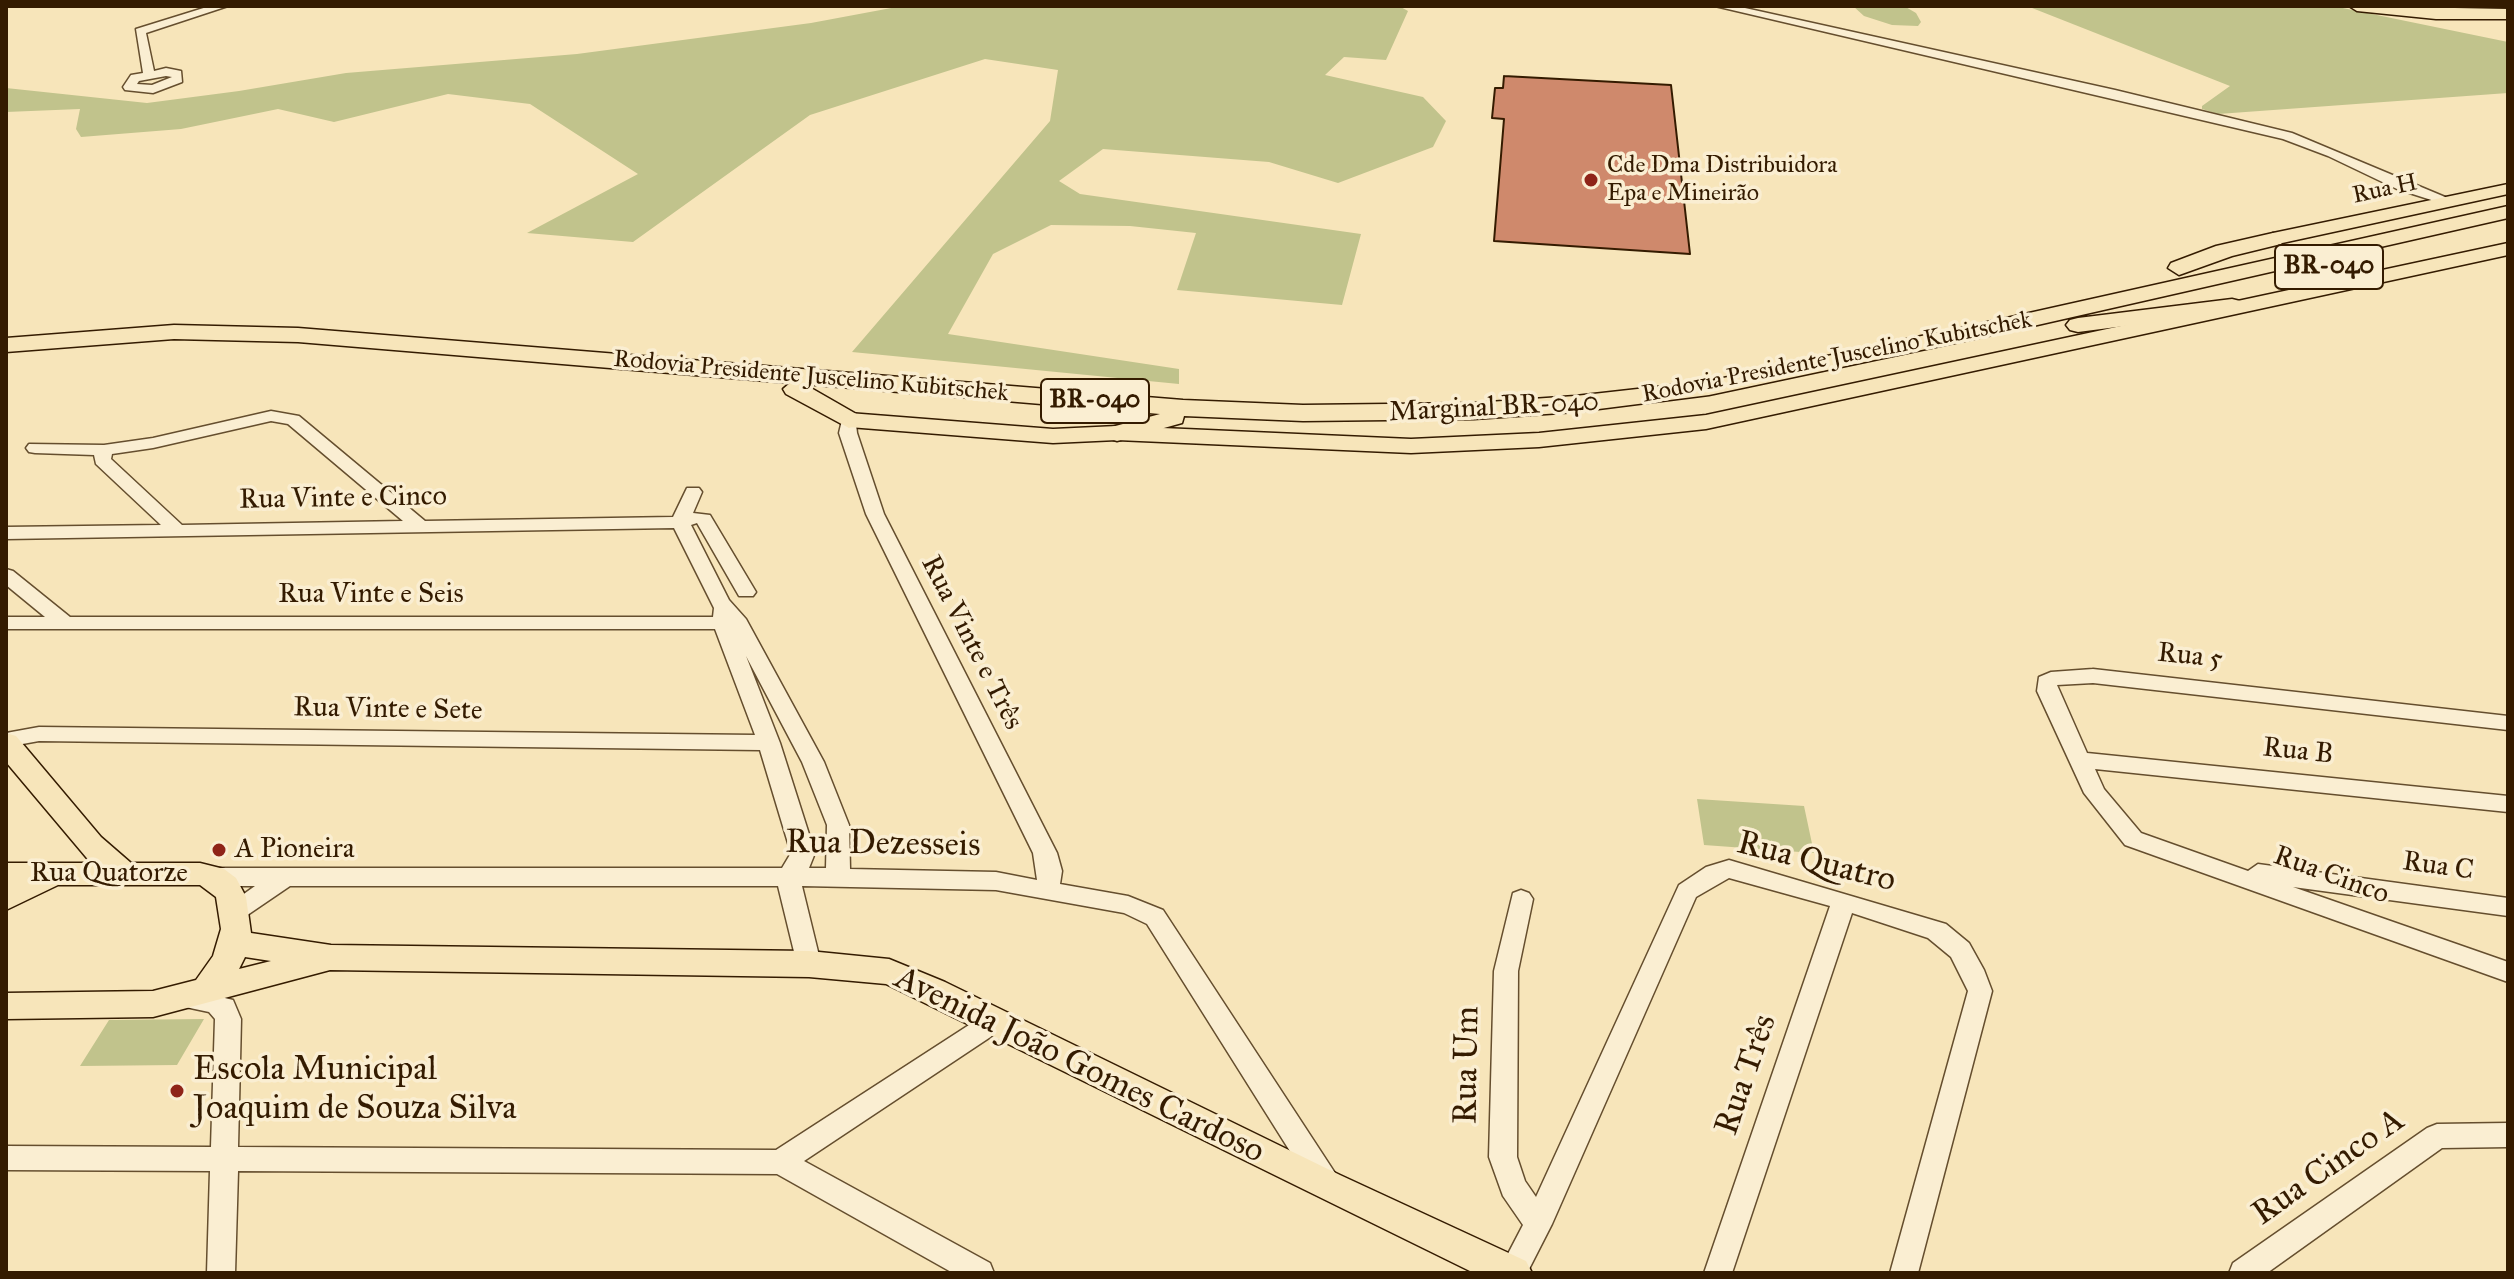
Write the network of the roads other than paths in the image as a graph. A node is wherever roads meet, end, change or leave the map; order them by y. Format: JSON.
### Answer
{"nodes":[{"id":1,"x":222,"y":6,"type":"edge"},
{"id":2,"x":1712,"y":6,"type":"edge"},
{"id":3,"x":1721,"y":6,"type":"edge"},
{"id":4,"x":2357,"y":6,"type":"edge"},
{"id":5,"x":2421,"y":6,"type":"edge"},
{"id":6,"x":2494,"y":6,"type":"edge"},
{"id":7,"x":2508,"y":14,"type":"edge"},
{"id":8,"x":149,"y":74,"type":"dead end"},
{"id":9,"x":2131,"y":99,"type":"junction"},
{"id":10,"x":2402,"y":186,"type":"junction"},
{"id":11,"x":2508,"y":189,"type":"edge"},
{"id":12,"x":2450,"y":202,"type":"junction"},
{"id":13,"x":2424,"y":207,"type":"junction"},
{"id":14,"x":2508,"y":212,"type":"edge"},
{"id":15,"x":2508,"y":228,"type":"edge"},
{"id":16,"x":2273,"y":239,"type":"joint"},
{"id":17,"x":2508,"y":249,"type":"edge"},
{"id":18,"x":2232,"y":306,"type":"junction"},
{"id":19,"x":2064,"y":320,"type":"junction"},
{"id":20,"x":6,"y":345,"type":"edge"},
{"id":21,"x":79,"y":349,"type":"junction"},
{"id":22,"x":6,"y":356,"type":"edge"},
{"id":23,"x":6,"y":366,"type":"edge"},
{"id":24,"x":795,"y":389,"type":"junction"},
{"id":25,"x":1173,"y":418,"type":"junction"},
{"id":26,"x":849,"y":420,"type":"junction"},
{"id":27,"x":1117,"y":433,"type":"junction"},
{"id":28,"x":35,"y":448,"type":"dead end"},
{"id":29,"x":104,"y":450,"type":"junction"},
{"id":30,"x":693,"y":492,"type":"dead end"},
{"id":31,"x":680,"y":522,"type":"junction"},
{"id":32,"x":419,"y":525,"type":"junction"},
{"id":33,"x":176,"y":529,"type":"junction"},
{"id":34,"x":6,"y":533,"type":"edge"},
{"id":35,"x":6,"y":575,"type":"edge"},
{"id":36,"x":746,"y":592,"type":"dead end"},
{"id":37,"x":727,"y":615,"type":"junction"},
{"id":38,"x":6,"y":623,"type":"edge"},
{"id":39,"x":65,"y":623,"type":"junction"},
{"id":40,"x":2508,"y":723,"type":"edge"},
{"id":41,"x":6,"y":742,"type":"edge"},
{"id":42,"x":769,"y":743,"type":"junction"},
{"id":43,"x":2081,"y":760,"type":"junction"},
{"id":44,"x":2508,"y":804,"type":"edge"},
{"id":45,"x":2133,"y":839,"type":"joint"},
{"id":46,"x":2217,"y":868,"type":"junction"},
{"id":47,"x":6,"y":874,"type":"edge"},
{"id":48,"x":54,"y":874,"type":"junction"},
{"id":49,"x":125,"y":875,"type":"junction"},
{"id":50,"x":213,"y":877,"type":"junction"},
{"id":51,"x":285,"y":877,"type":"junction"},
{"id":52,"x":788,"y":877,"type":"junction"},
{"id":53,"x":838,"y":877,"type":"junction"},
{"id":54,"x":1048,"y":889,"type":"junction"},
{"id":55,"x":6,"y":898,"type":"edge"},
{"id":56,"x":1521,"y":899,"type":"dead end"},
{"id":57,"x":1844,"y":901,"type":"junction"},
{"id":58,"x":2508,"y":907,"type":"edge"},
{"id":59,"x":235,"y":927,"type":"junction"},
{"id":60,"x":331,"y":958,"type":"junction"},
{"id":61,"x":809,"y":964,"type":"junction"},
{"id":62,"x":2508,"y":972,"type":"edge"},
{"id":63,"x":197,"y":993,"type":"junction"},
{"id":64,"x":6,"y":1006,"type":"edge"},
{"id":65,"x":995,"y":1021,"type":"junction"},
{"id":66,"x":2508,"y":1135,"type":"edge"},
{"id":67,"x":6,"y":1158,"type":"edge"},
{"id":68,"x":223,"y":1158,"type":"junction"},
{"id":69,"x":780,"y":1162,"type":"junction"},
{"id":70,"x":1327,"y":1186,"type":"junction"},
{"id":71,"x":1538,"y":1224,"type":"junction"},
{"id":72,"x":221,"y":1273,"type":"edge"},
{"id":73,"x":980,"y":1273,"type":"edge"},
{"id":74,"x":1513,"y":1273,"type":"edge"},
{"id":75,"x":1718,"y":1273,"type":"edge"},
{"id":76,"x":1904,"y":1273,"type":"edge"},
{"id":77,"x":2243,"y":1273,"type":"edge"}],
"edges":[{"from":1,"to":8,"type":"street"},
{"from":2,"to":9,"type":"street"},
{"from":3,"to":9,"type":"street"},
{"from":4,"to":7,"type":"highway"},
{"from":5,"to":6,"type":"highway"},
{"from":9,"to":10,"type":"street"},
{"from":10,"to":12,"type":"street"},
{"from":10,"to":13,"type":"street"},
{"from":11,"to":12,"type":"main road","name":"Rua H"},
{"from":12,"to":13,"type":"main road","name":"Rua H"},
{"from":13,"to":16,"type":"main road","name":"Rua H"},
{"from":14,"to":19,"type":"highway","name":"Rodovia Presidente Juscelino Kubitschek","number":"BR-040"},
{"from":15,"to":19,"type":"highway","name":"Rodovia Presidente Juscelino Kubitschek","number":"BR-040"},
{"from":16,"to":19,"type":"highway"},
{"from":17,"to":18,"type":"main road","name":"Marginal BR-040"},
{"from":18,"to":19,"type":"highway"},
{"from":18,"to":27,"type":"main road","name":"Marginal BR-040"},
{"from":19,"to":20,"type":"highway","name":"Rodovia Presidente Juscelino Kubitschek","number":"BR-040"},
{"from":19,"to":25,"type":"highway","name":"Rodovia Presidente Juscelino Kubitschek","number":"BR-040"},
{"from":21,"to":22,"type":"highway","name":"Rodovia Presidente Juscelino Kubitschek","number":"BR-040"},
{"from":21,"to":23,"type":"highway"},
{"from":21,"to":24,"type":"highway","name":"Rodovia Presidente Juscelino Kubitschek","number":"BR-040"},
{"from":24,"to":25,"type":"highway","name":"Rodovia Presidente Juscelino Kubitschek","number":"BR-040"},
{"from":24,"to":26,"type":"highway"},
{"from":25,"to":27,"type":"highway"},
{"from":26,"to":27,"type":"main road","name":"Marginal BR-040"},
{"from":26,"to":54,"type":"street","name":"Rua Vinte e Três"},
{"from":28,"to":29,"type":"street"},
{"from":29,"to":32,"type":"street"},
{"from":29,"to":33,"type":"street"},
{"from":30,"to":31,"type":"street"},
{"from":31,"to":32,"type":"street","name":"Rua Vinte e Cinco"},
{"from":31,"to":36,"type":"street","name":"Rua Vinte e Cinco"},
{"from":31,"to":37,"type":"street"},
{"from":32,"to":33,"type":"street","name":"Rua Vinte e Cinco"},
{"from":33,"to":34,"type":"street","name":"Rua Vinte e Cinco"},
{"from":35,"to":39,"type":"street"},
{"from":37,"to":39,"type":"street","name":"Rua Vinte e Seis"},
{"from":37,"to":42,"type":"street"},
{"from":37,"to":53,"type":"street"},
{"from":38,"to":39,"type":"street","name":"Rua Vinte e Seis"},
{"from":40,"to":43,"type":"street","name":"Rua 5"},
{"from":41,"to":42,"type":"street","name":"Rua Vinte e Sete"},
{"from":41,"to":49,"type":"main road"},
{"from":42,"to":52,"type":"street"},
{"from":43,"to":44,"type":"street","name":"Rua B"},
{"from":43,"to":45,"type":"street","name":"Rua 5"},
{"from":45,"to":46,"type":"street","name":"Rua Cinco"},
{"from":46,"to":58,"type":"street","name":"Rua C"},
{"from":46,"to":62,"type":"street","name":"Rua Cinco"},
{"from":47,"to":48,"type":"main road","name":"Rua Quatorze"},
{"from":48,"to":49,"type":"main road","name":"Rua Quatorze"},
{"from":48,"to":55,"type":"main road"},
{"from":49,"to":50,"type":"main road","name":"Rua Quatorze"},
{"from":50,"to":51,"type":"street","name":"Rua Dezesseis"},
{"from":50,"to":59,"type":"main road"},
{"from":51,"to":52,"type":"street","name":"Rua Dezesseis"},
{"from":51,"to":59,"type":"street"},
{"from":52,"to":53,"type":"street","name":"Rua Dezesseis"},
{"from":52,"to":61,"type":"street"},
{"from":53,"to":54,"type":"street","name":"Rua Dezesseis"},
{"from":54,"to":70,"type":"street","name":"Rua Dezesseis"},
{"from":56,"to":71,"type":"street","name":"Rua Um"},
{"from":57,"to":71,"type":"street","name":"Rua Quatro"},
{"from":57,"to":75,"type":"street","name":"Rua Três"},
{"from":57,"to":76,"type":"street","name":"Rua Quatro"},
{"from":59,"to":60,"type":"main road","name":"Avenida João Gomes Cardoso"},
{"from":59,"to":63,"type":"main road"},
{"from":60,"to":61,"type":"main road","name":"Avenida João Gomes Cardoso"},
{"from":60,"to":63,"type":"main road","name":"Avenida João Gomes Cardoso"},
{"from":61,"to":65,"type":"main road","name":"Avenida João Gomes Cardoso"},
{"from":63,"to":64,"type":"main road"},
{"from":63,"to":68,"type":"street"},
{"from":65,"to":69,"type":"street"},
{"from":65,"to":70,"type":"main road","name":"Avenida João Gomes Cardoso"},
{"from":66,"to":77,"type":"street","name":"Rua Cinco A"},
{"from":67,"to":68,"type":"street"},
{"from":68,"to":69,"type":"street"},
{"from":68,"to":72,"type":"street"},
{"from":69,"to":73,"type":"street"},
{"from":70,"to":74,"type":"main road","name":"Avenida João Gomes Cardoso"},
{"from":71,"to":74,"type":"street","name":"Rua Quatro"}]}
